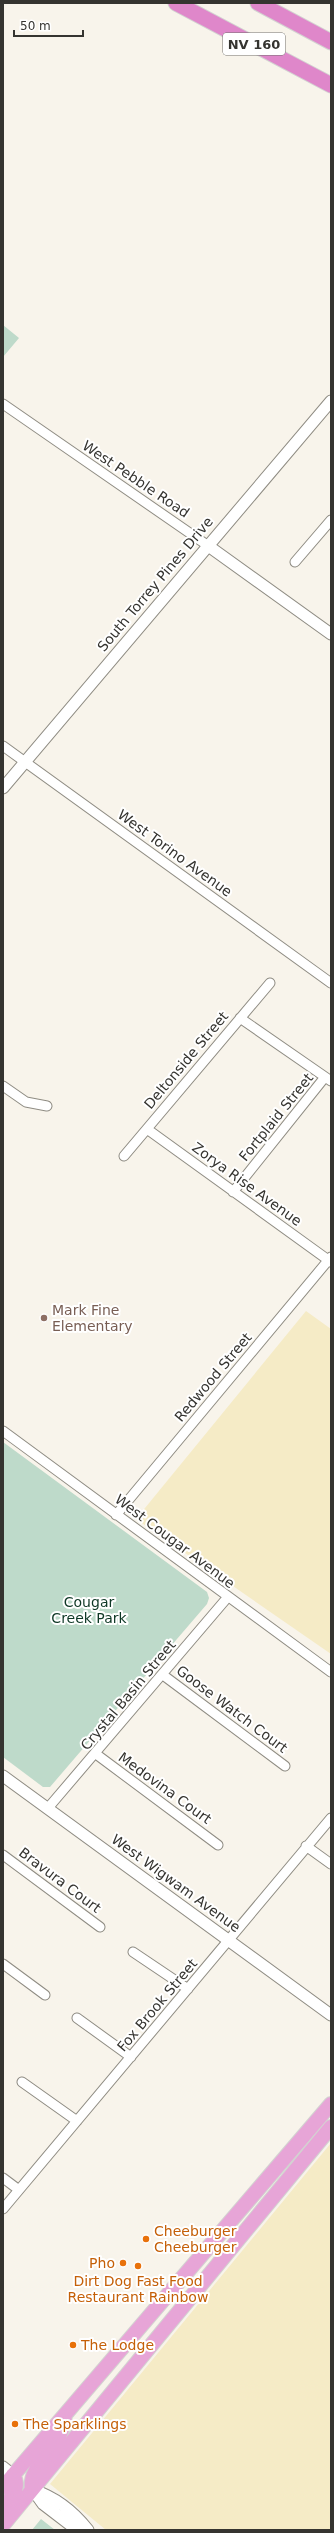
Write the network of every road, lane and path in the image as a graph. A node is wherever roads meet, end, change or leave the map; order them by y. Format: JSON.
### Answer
{"nodes":[{"id":1,"x":176,"y":3,"type":"edge"},
{"id":2,"x":258,"y":3,"type":"edge"},
{"id":3,"x":331,"y":42,"type":"edge"},
{"id":4,"x":324,"y":77,"type":"edge"},
{"id":5,"x":331,"y":85,"type":"edge"},
{"id":6,"x":331,"y":400,"type":"edge"},
{"id":7,"x":3,"y":404,"type":"edge"},
{"id":8,"x":330,"y":524,"type":"edge"},
{"id":9,"x":207,"y":545,"type":"junction"},
{"id":10,"x":295,"y":562,"type":"dead end"},
{"id":11,"x":331,"y":634,"type":"edge"},
{"id":12,"x":3,"y":746,"type":"edge"},
{"id":13,"x":25,"y":762,"type":"junction"},
{"id":14,"x":3,"y":788,"type":"edge"},
{"id":15,"x":270,"y":983,"type":"dead end"},
{"id":16,"x":331,"y":983,"type":"edge"},
{"id":17,"x":240,"y":1018,"type":"junction"},
{"id":18,"x":328,"y":1079,"type":"edge"},
{"id":19,"x":3,"y":1086,"type":"edge"},
{"id":20,"x":47,"y":1106,"type":"dead end"},
{"id":21,"x":147,"y":1129,"type":"junction"},
{"id":22,"x":124,"y":1156,"type":"dead end"},
{"id":23,"x":233,"y":1192,"type":"junction"},
{"id":24,"x":330,"y":1260,"type":"edge"},
{"id":25,"x":3,"y":1431,"type":"edge"},
{"id":26,"x":116,"y":1515,"type":"junction"},
{"id":27,"x":227,"y":1598,"type":"junction"},
{"id":28,"x":331,"y":1672,"type":"edge"},
{"id":29,"x":163,"y":1675,"type":"junction"},
{"id":30,"x":96,"y":1754,"type":"junction"},
{"id":31,"x":284,"y":1766,"type":"dead end"},
{"id":32,"x":3,"y":1776,"type":"edge"},
{"id":33,"x":48,"y":1808,"type":"junction"},
{"id":34,"x":331,"y":1818,"type":"edge"},
{"id":35,"x":218,"y":1845,"type":"dead end"},
{"id":36,"x":306,"y":1846,"type":"junction"},
{"id":37,"x":3,"y":1855,"type":"edge"},
{"id":38,"x":331,"y":1864,"type":"edge"},
{"id":39,"x":100,"y":1927,"type":"dead end"},
{"id":40,"x":228,"y":1940,"type":"junction"},
{"id":41,"x":133,"y":1952,"type":"dead end"},
{"id":42,"x":3,"y":1964,"type":"edge"},
{"id":43,"x":188,"y":1989,"type":"junction"},
{"id":44,"x":45,"y":1995,"type":"dead end"},
{"id":45,"x":331,"y":2015,"type":"edge"},
{"id":46,"x":77,"y":2018,"type":"dead end"},
{"id":47,"x":131,"y":2057,"type":"junction"},
{"id":48,"x":22,"y":2082,"type":"dead end"},
{"id":49,"x":331,"y":2104,"type":"edge"},
{"id":50,"x":77,"y":2122,"type":"junction"},
{"id":51,"x":331,"y":2127,"type":"edge"},
{"id":52,"x":3,"y":2178,"type":"edge"},
{"id":53,"x":19,"y":2190,"type":"junction"},
{"id":54,"x":253,"y":2195,"type":"junction"},
{"id":55,"x":3,"y":2209,"type":"edge"},
{"id":56,"x":217,"y":2264,"type":"junction"},
{"id":57,"x":192,"y":2267,"type":"junction"},
{"id":58,"x":149,"y":2346,"type":"junction"},
{"id":59,"x":71,"y":2408,"type":"junction"},
{"id":60,"x":8,"y":2471,"type":"edge"},
{"id":61,"x":3,"y":2487,"type":"edge"},
{"id":62,"x":32,"y":2490,"type":"junction"},
{"id":63,"x":3,"y":2508,"type":"edge"},
{"id":64,"x":3,"y":2525,"type":"edge"},
{"id":65,"x":77,"y":2530,"type":"edge"},
{"id":66,"x":88,"y":2530,"type":"edge"}],
"edges":[{"from":1,"to":4,"type":"highway","number":"NV 160"},
{"from":2,"to":3,"type":"highway","number":"NV 160"},
{"from":4,"to":5,"type":"highway","number":"NV 160"},
{"from":6,"to":9,"type":"street","name":"South Torrey Pines Drive"},
{"from":7,"to":9,"type":"street","name":"West Pebble Road"},
{"from":8,"to":10,"type":"street"},
{"from":9,"to":11,"type":"street","name":"West Pebble Road"},
{"from":9,"to":13,"type":"street","name":"South Torrey Pines Drive"},
{"from":12,"to":13,"type":"street","name":"West Torino Avenue"},
{"from":13,"to":14,"type":"street","name":"South Torrey Pines Drive"},
{"from":13,"to":16,"type":"street","name":"West Torino Avenue"},
{"from":15,"to":17,"type":"street","name":"Deltonside Street"},
{"from":17,"to":18,"type":"street"},
{"from":17,"to":21,"type":"street","name":"Deltonside Street"},
{"from":18,"to":23,"type":"street","name":"Fortplaid Street"},
{"from":19,"to":20,"type":"street"},
{"from":21,"to":22,"type":"street","name":"Deltonside Street"},
{"from":21,"to":23,"type":"street","name":"Zorya Rise Avenue"},
{"from":23,"to":24,"type":"street","name":"Zorya Rise Avenue"},
{"from":24,"to":26,"type":"street","name":"Redwood Street"},
{"from":25,"to":26,"type":"street","name":"West Cougar Avenue"},
{"from":26,"to":27,"type":"street","name":"West Cougar Avenue"},
{"from":27,"to":28,"type":"street","name":"West Cougar Avenue"},
{"from":27,"to":29,"type":"street","name":"Crystal Basin Street"},
{"from":29,"to":30,"type":"street","name":"Crystal Basin Street"},
{"from":29,"to":31,"type":"street","name":"Goose Watch Court"},
{"from":30,"to":33,"type":"street","name":"Crystal Basin Street"},
{"from":30,"to":35,"type":"street","name":"Medovina Court"},
{"from":32,"to":33,"type":"street","name":"West Wigwam Avenue"},
{"from":33,"to":40,"type":"street","name":"West Wigwam Avenue"},
{"from":34,"to":36,"type":"street","name":"Fox Brook Street"},
{"from":36,"to":38,"type":"street"},
{"from":36,"to":40,"type":"street","name":"Fox Brook Street"},
{"from":37,"to":39,"type":"street","name":"Bravura Court"},
{"from":40,"to":43,"type":"street","name":"Fox Brook Street"},
{"from":40,"to":45,"type":"street","name":"West Wigwam Avenue"},
{"from":41,"to":43,"type":"street"},
{"from":42,"to":44,"type":"street"},
{"from":43,"to":47,"type":"street","name":"Fox Brook Street"},
{"from":46,"to":47,"type":"street"},
{"from":47,"to":50,"type":"street","name":"Fox Brook Street"},
{"from":48,"to":50,"type":"street"},
{"from":49,"to":54,"type":"main road"},
{"from":50,"to":53,"type":"street","name":"Fox Brook Street"},
{"from":51,"to":56,"type":"main road"},
{"from":52,"to":53,"type":"street"},
{"from":53,"to":55,"type":"street","name":"Fox Brook Street"},
{"from":54,"to":56,"type":"main road"},
{"from":54,"to":57,"type":"main road"},
{"from":56,"to":58,"type":"main road"},
{"from":57,"to":58,"type":"main road"},
{"from":57,"to":59,"type":"main road"},
{"from":58,"to":62,"type":"main road"},
{"from":59,"to":60,"type":"main road"},
{"from":59,"to":62,"type":"main road"},
{"from":60,"to":61,"type":"main road"},
{"from":60,"to":63,"type":"main road"},
{"from":62,"to":64,"type":"main road"},
{"from":62,"to":65,"type":"street"},
{"from":62,"to":66,"type":"street"}]}
